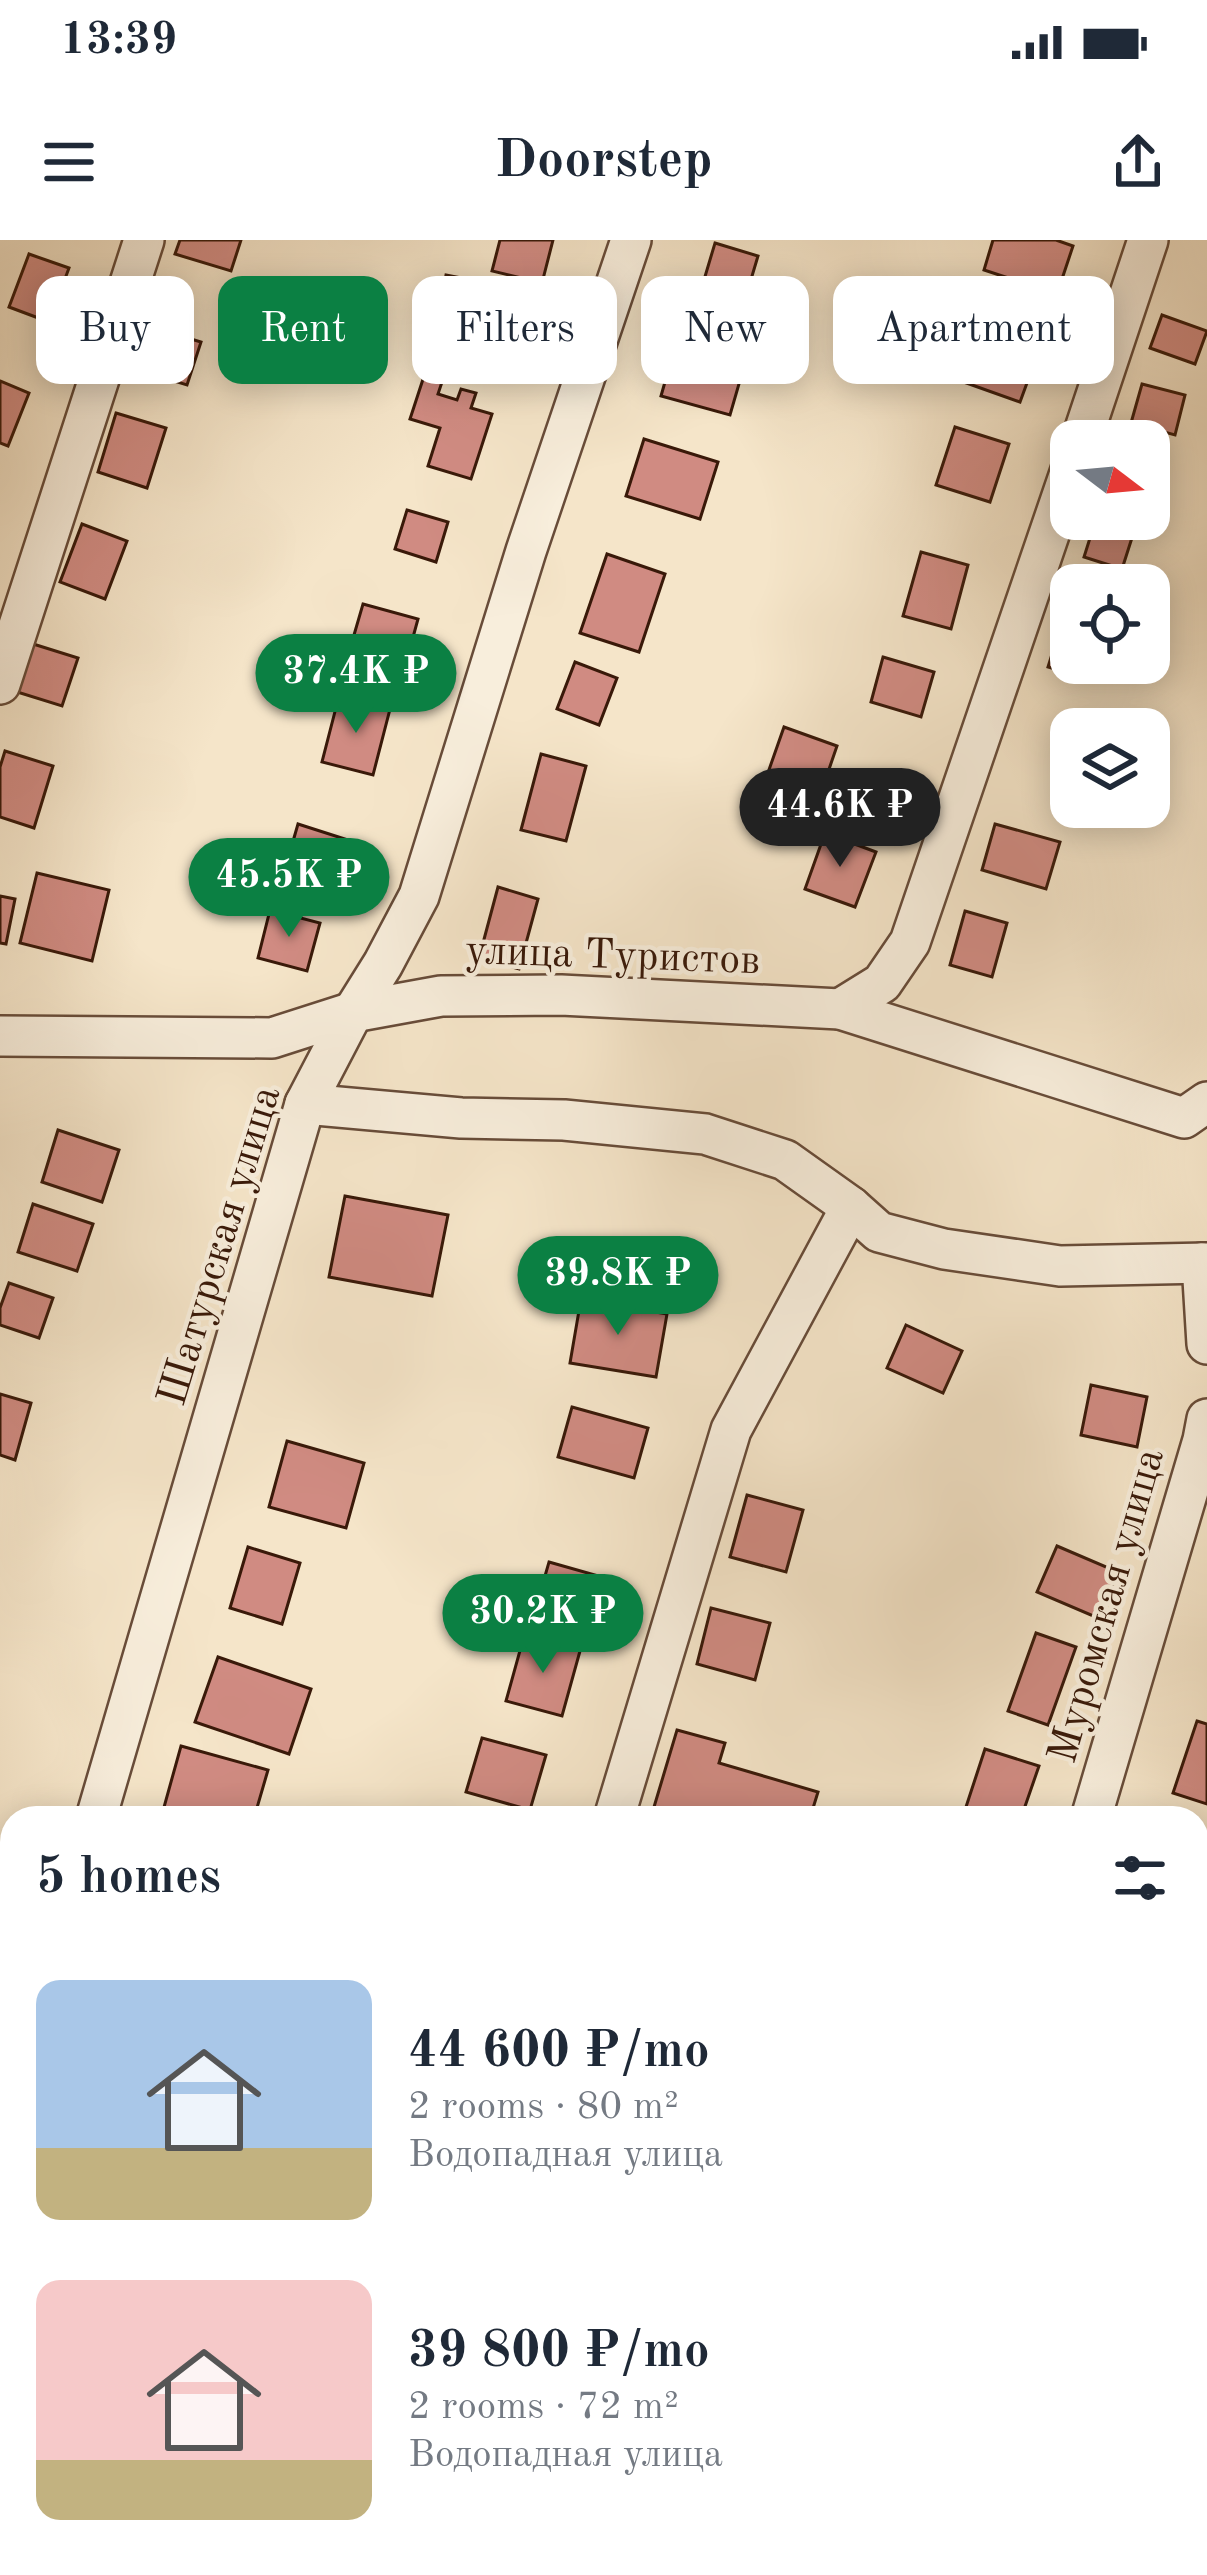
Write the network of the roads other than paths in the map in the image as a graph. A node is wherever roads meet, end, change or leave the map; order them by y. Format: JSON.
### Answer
{"nodes":[{"id":1,"x":144,"y":240,"type":"edge"},
{"id":2,"x":631,"y":240,"type":"edge"},
{"id":3,"x":1148,"y":240,"type":"edge"},
{"id":4,"x":1088,"y":420,"type":"edge"},
{"id":5,"x":1050,"y":532,"type":"edge"},
{"id":6,"x":0,"y":684,"type":"edge"},
{"id":7,"x":841,"y":1009,"type":"junction"},
{"id":8,"x":353,"y":1012,"type":"junction"},
{"id":9,"x":0,"y":1036,"type":"edge"},
{"id":10,"x":1207,"y":1102,"type":"edge"},
{"id":11,"x":305,"y":1105,"type":"junction"},
{"id":12,"x":851,"y":1207,"type":"junction"},
{"id":13,"x":1204,"y":1263,"type":"edge"},
{"id":14,"x":1207,"y":1344,"type":"edge"},
{"id":15,"x":1207,"y":1419,"type":"edge"},
{"id":16,"x":100,"y":1806,"type":"edge"},
{"id":17,"x":618,"y":1806,"type":"edge"},
{"id":18,"x":1095,"y":1806,"type":"edge"}],
"edges":[{"from":1,"to":6,"type":"street"},
{"from":2,"to":8,"type":"street","name":"Шатурская улица"},
{"from":3,"to":4,"type":"street"},
{"from":5,"to":7,"type":"street"},
{"from":7,"to":8,"type":"street","name":"улица Туристов"},
{"from":7,"to":10,"type":"street","name":"улица Туристов"},
{"from":8,"to":9,"type":"street","name":"улица Туристов"},
{"from":8,"to":11,"type":"street","name":"Шатурская улица"},
{"from":11,"to":12,"type":"street"},
{"from":11,"to":16,"type":"street","name":"Шатурская улица"},
{"from":12,"to":13,"type":"street"},
{"from":12,"to":17,"type":"street"},
{"from":13,"to":14,"type":"street"},
{"from":15,"to":18,"type":"street","name":"Муромская улица"}]}
